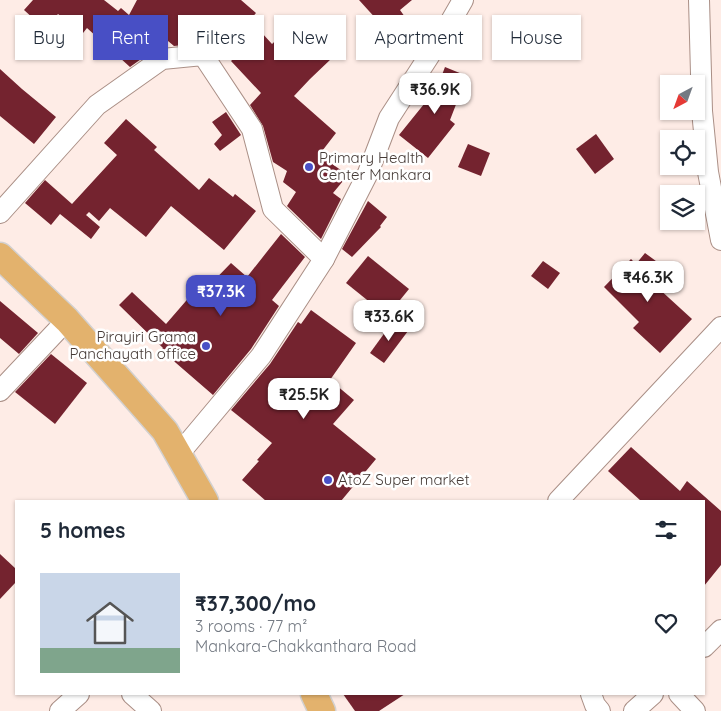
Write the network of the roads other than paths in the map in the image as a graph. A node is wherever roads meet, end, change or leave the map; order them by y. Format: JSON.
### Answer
{"nodes":[{"id":1,"x":463,"y":0,"type":"edge"},
{"id":2,"x":699,"y":0,"type":"edge"},
{"id":3,"x":0,"y":212,"type":"edge"},
{"id":4,"x":721,"y":240,"type":"edge"},
{"id":5,"x":0,"y":256,"type":"edge"},
{"id":6,"x":324,"y":258,"type":"junction"},
{"id":7,"x":67,"y":320,"type":"junction"},
{"id":8,"x":721,"y":326,"type":"edge"},
{"id":9,"x":0,"y":391,"type":"edge"},
{"id":10,"x":178,"y":454,"type":"junction"},
{"id":11,"x":204,"y":500,"type":"edge"},
{"id":12,"x":559,"y":500,"type":"edge"},
{"id":13,"x":721,"y":630,"type":"edge"},
{"id":14,"x":705,"y":646,"type":"edge"},
{"id":15,"x":78,"y":695,"type":"edge"},
{"id":16,"x":133,"y":695,"type":"edge"},
{"id":17,"x":314,"y":695,"type":"edge"},
{"id":18,"x":591,"y":695,"type":"edge"},
{"id":19,"x":652,"y":695,"type":"edge"},
{"id":20,"x":680,"y":695,"type":"edge"},
{"id":21,"x":60,"y":711,"type":"edge"},
{"id":22,"x":151,"y":711,"type":"edge"},
{"id":23,"x":322,"y":711,"type":"edge"},
{"id":24,"x":600,"y":711,"type":"edge"},
{"id":25,"x":634,"y":711,"type":"edge"},
{"id":26,"x":696,"y":711,"type":"edge"}],
"edges":[{"from":1,"to":6,"type":"street"},
{"from":2,"to":4,"type":"street"},
{"from":3,"to":6,"type":"street"},
{"from":5,"to":7,"type":"main road"},
{"from":6,"to":10,"type":"street"},
{"from":7,"to":9,"type":"street"},
{"from":7,"to":10,"type":"main road"},
{"from":8,"to":12,"type":"street"},
{"from":10,"to":11,"type":"main road"},
{"from":13,"to":14,"type":"street"},
{"from":15,"to":21,"type":"street"},
{"from":16,"to":22,"type":"street"},
{"from":17,"to":23,"type":"main road"},
{"from":18,"to":24,"type":"street"},
{"from":19,"to":25,"type":"street"},
{"from":20,"to":26,"type":"street"}]}
